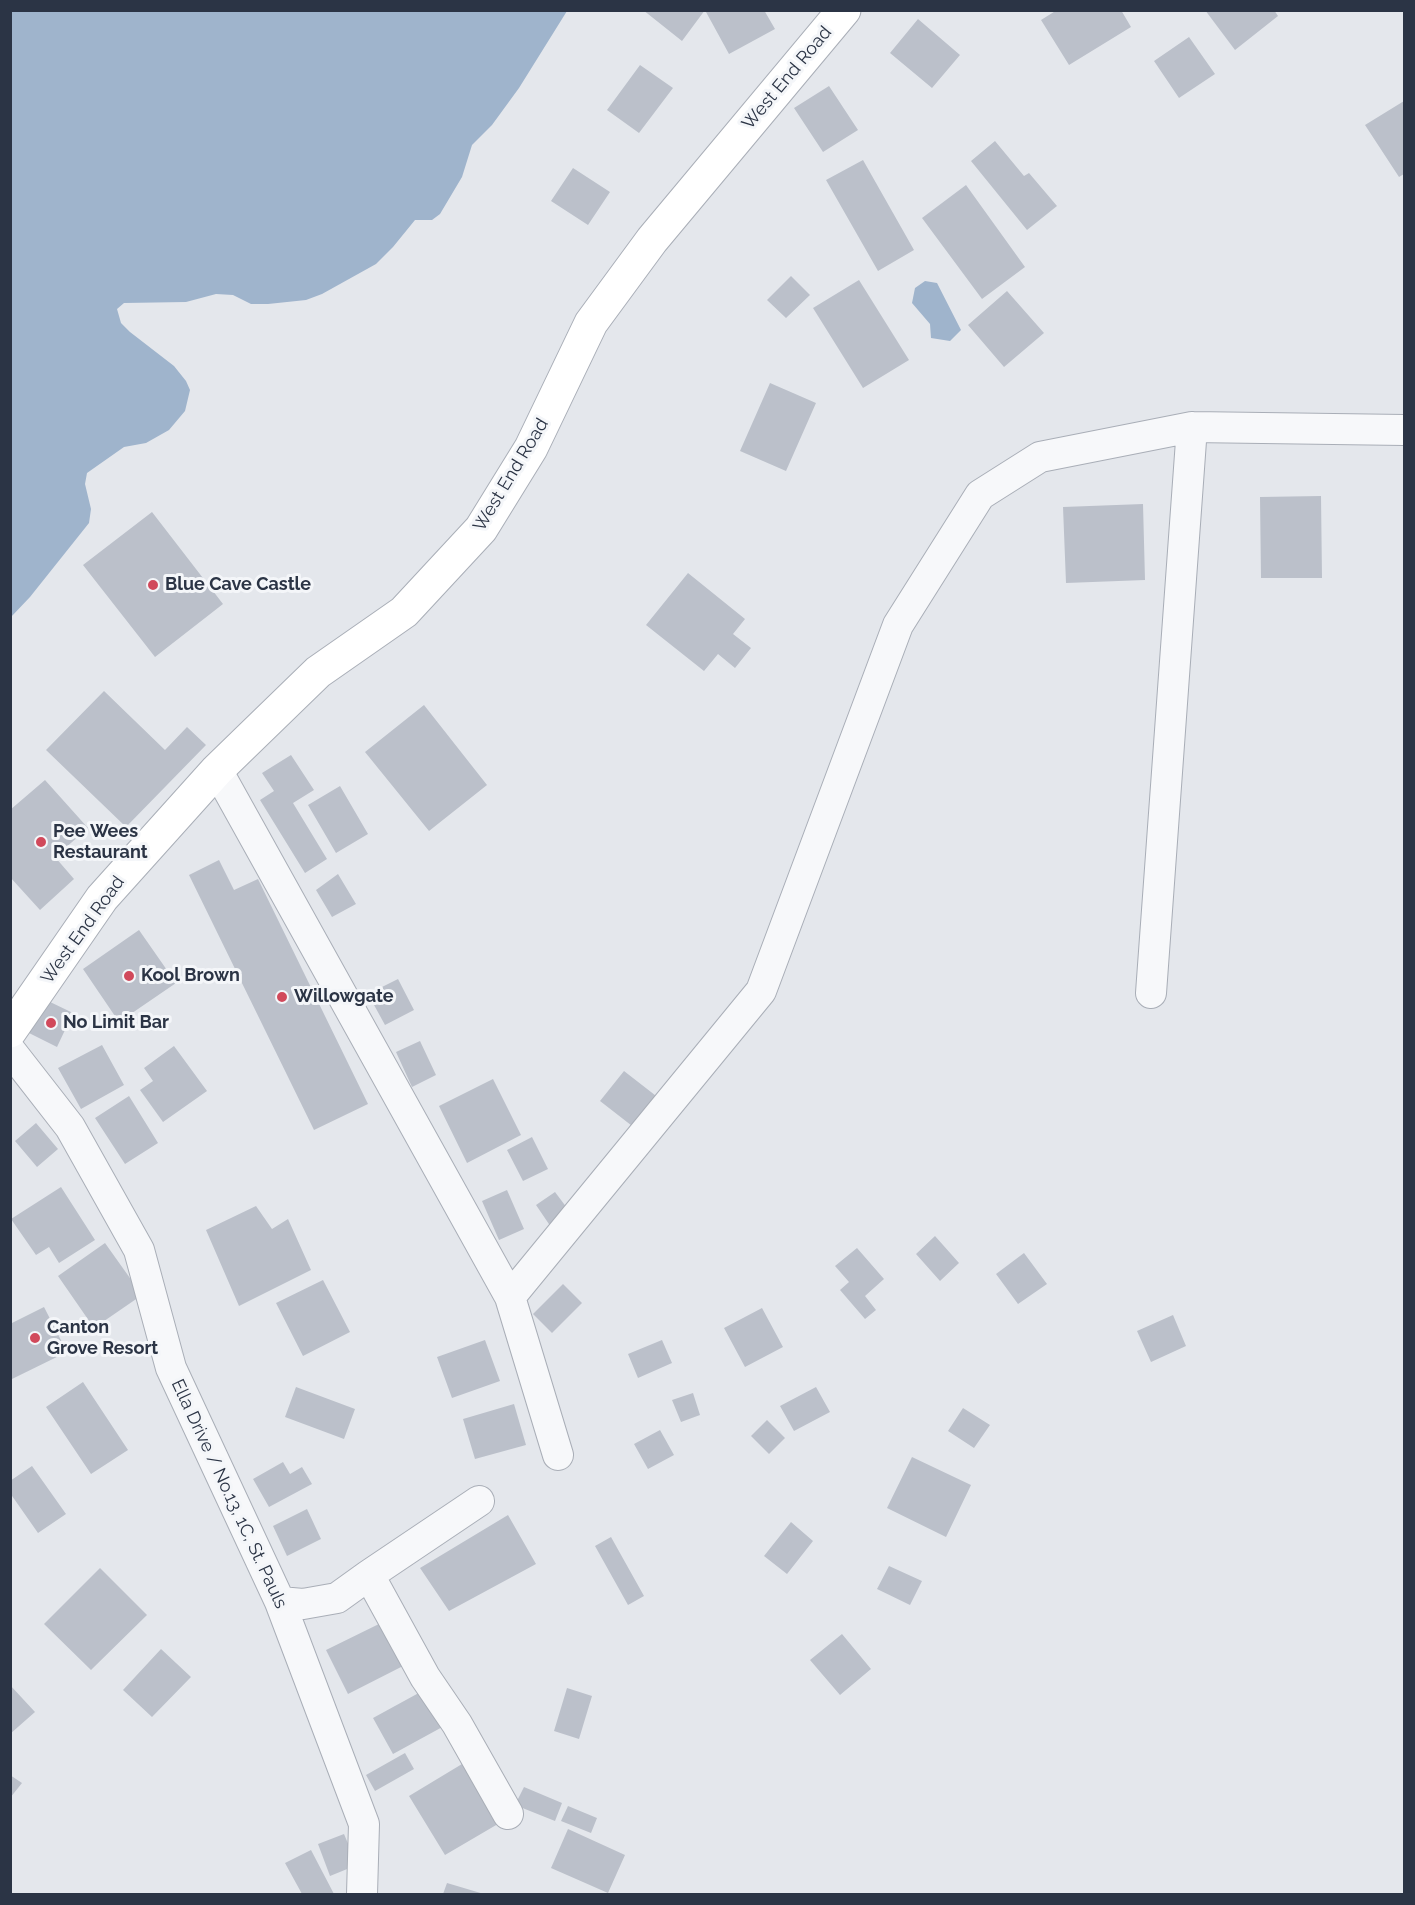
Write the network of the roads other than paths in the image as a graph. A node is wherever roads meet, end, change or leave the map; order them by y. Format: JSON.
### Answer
{"nodes":[{"id":1,"x":844,"y":10,"type":"edge"},
{"id":2,"x":1192,"y":427,"type":"junction"},
{"id":3,"x":1404,"y":430,"type":"edge"},
{"id":4,"x":217,"y":770,"type":"junction"},
{"id":5,"x":1151,"y":993,"type":"dead end"},
{"id":6,"x":10,"y":1031,"type":"edge"},
{"id":7,"x":10,"y":1050,"type":"edge"},
{"id":8,"x":510,"y":1297,"type":"junction"},
{"id":9,"x":558,"y":1455,"type":"dead end"},
{"id":10,"x":480,"y":1502,"type":"dead end"},
{"id":11,"x":369,"y":1575,"type":"junction"},
{"id":12,"x":280,"y":1602,"type":"junction"},
{"id":13,"x":508,"y":1814,"type":"dead end"},
{"id":14,"x":362,"y":1894,"type":"edge"}],
"edges":[{"from":1,"to":4,"type":"main road","name":"West End Road"},
{"from":2,"to":3,"type":"street"},
{"from":2,"to":5,"type":"street"},
{"from":2,"to":8,"type":"street"},
{"from":4,"to":6,"type":"main road","name":"West End Road"},
{"from":4,"to":8,"type":"street"},
{"from":7,"to":12,"type":"street","name":"Ella Drive / No.13, 1C, St. Pauls"},
{"from":8,"to":9,"type":"street"},
{"from":10,"to":11,"type":"street"},
{"from":11,"to":12,"type":"street"},
{"from":11,"to":13,"type":"street"},
{"from":12,"to":14,"type":"street","name":"Ella Drive / No.13, 1C, St. Pauls"}]}
